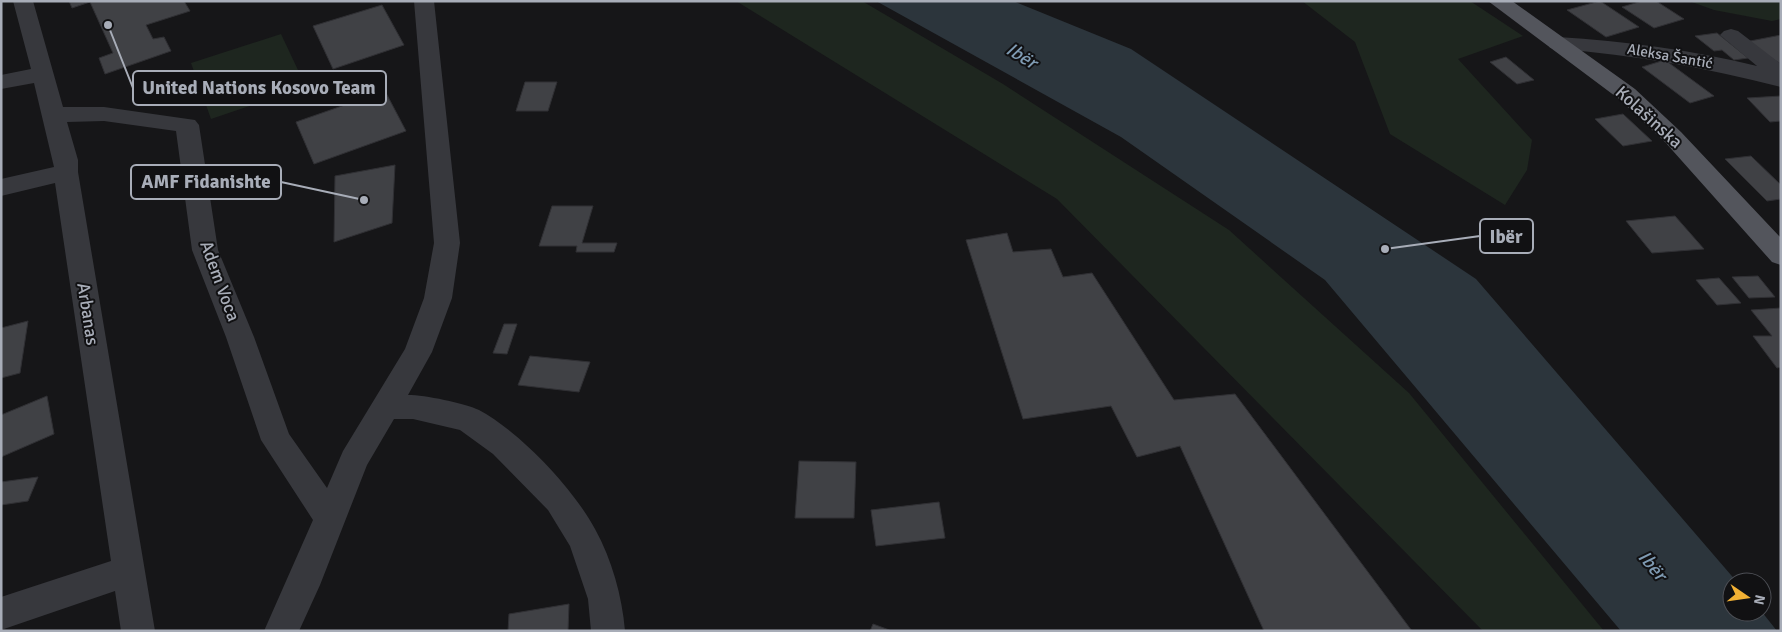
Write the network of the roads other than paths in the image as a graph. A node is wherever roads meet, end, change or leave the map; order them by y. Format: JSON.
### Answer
{"nodes":[{"id":1,"x":22,"y":1,"type":"edge"},
{"id":2,"x":424,"y":1,"type":"edge"},
{"id":3,"x":1498,"y":1,"type":"edge"},
{"id":4,"x":1732,"y":35,"type":"dead end"},
{"id":5,"x":1558,"y":43,"type":"junction"},
{"id":6,"x":43,"y":74,"type":"junction"},
{"id":7,"x":1781,"y":75,"type":"edge"},
{"id":8,"x":1781,"y":80,"type":"edge"},
{"id":9,"x":1,"y":82,"type":"edge"},
{"id":10,"x":54,"y":115,"type":"junction"},
{"id":11,"x":66,"y":172,"type":"junction"},
{"id":12,"x":1,"y":188,"type":"edge"},
{"id":13,"x":1781,"y":255,"type":"edge"},
{"id":14,"x":385,"y":407,"type":"junction"},
{"id":15,"x":330,"y":518,"type":"junction"},
{"id":16,"x":128,"y":571,"type":"junction"},
{"id":17,"x":1,"y":614,"type":"edge"},
{"id":18,"x":138,"y":631,"type":"edge"},
{"id":19,"x":281,"y":631,"type":"edge"},
{"id":20,"x":608,"y":631,"type":"edge"}],
"edges":[{"from":1,"to":6,"type":"street","name":"Arbanas"},
{"from":2,"to":14,"type":"street"},
{"from":3,"to":5,"type":"main road","name":"Kolašinska"},
{"from":4,"to":7,"type":"street","name":"Aleksa Šantić"},
{"from":5,"to":8,"type":"street","name":"Aleksa Šantić"},
{"from":5,"to":13,"type":"main road","name":"Kolašinska"},
{"from":6,"to":9,"type":"street"},
{"from":6,"to":10,"type":"street","name":"Arbanas"},
{"from":10,"to":11,"type":"street","name":"Arbanas"},
{"from":10,"to":15,"type":"street","name":"Adem Voca"},
{"from":11,"to":12,"type":"street"},
{"from":11,"to":16,"type":"street","name":"Arbanas"},
{"from":14,"to":15,"type":"street"},
{"from":14,"to":20,"type":"street"},
{"from":15,"to":19,"type":"street"},
{"from":16,"to":17,"type":"street"},
{"from":16,"to":18,"type":"street","name":"Arbanas"}]}
